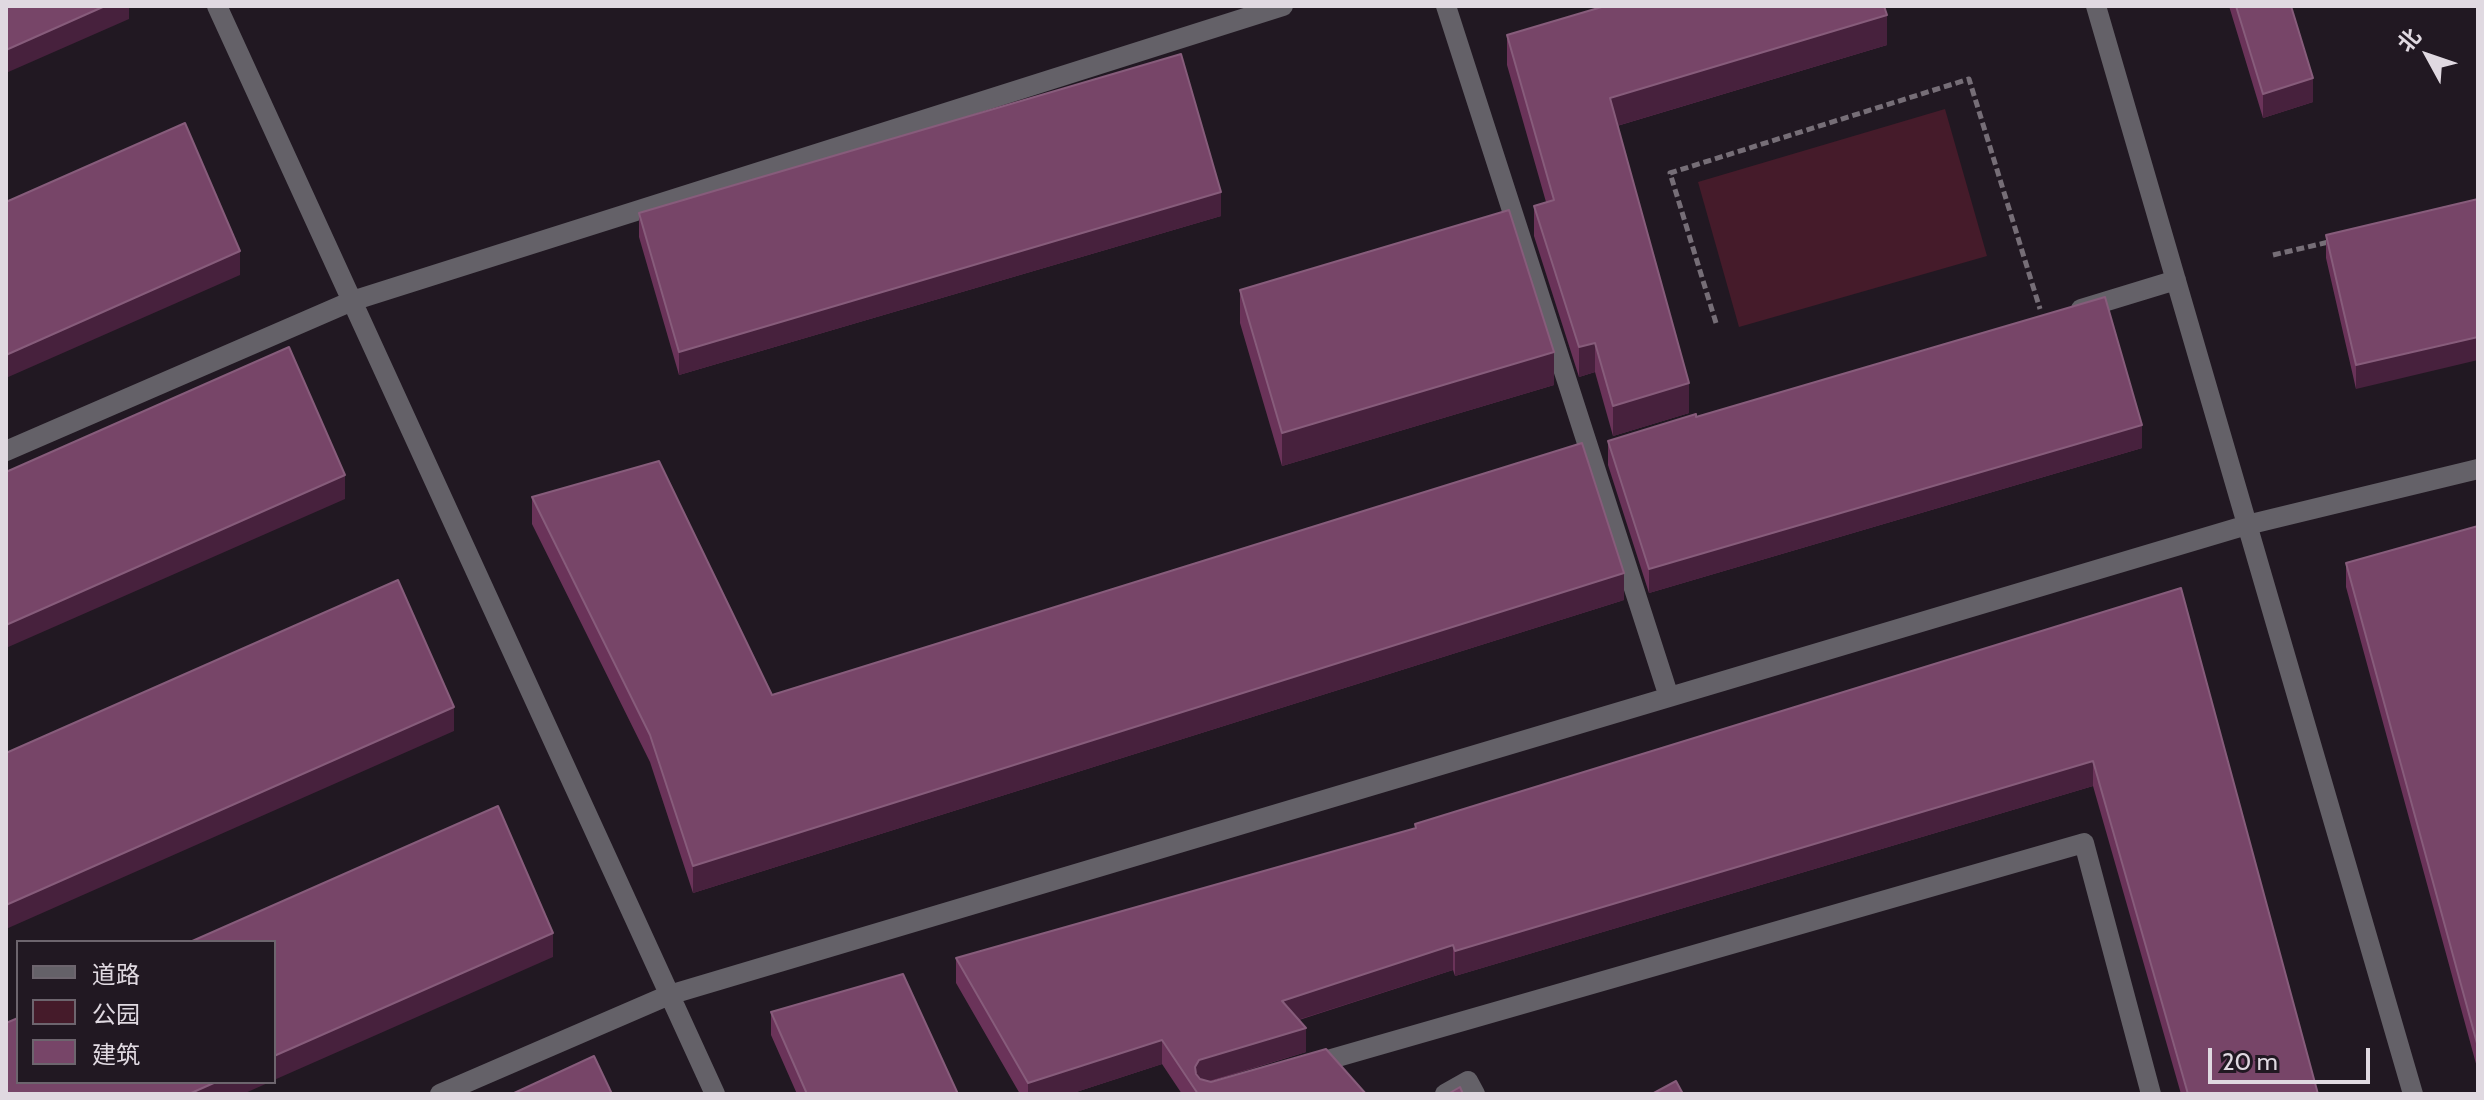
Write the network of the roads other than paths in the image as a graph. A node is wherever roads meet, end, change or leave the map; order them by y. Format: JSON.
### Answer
{"nodes":[{"id":1,"x":217,"y":6,"type":"edge"},
{"id":2,"x":1283,"y":6,"type":"edge"},
{"id":3,"x":1446,"y":6,"type":"edge"},
{"id":4,"x":2096,"y":6,"type":"edge"},
{"id":5,"x":2176,"y":280,"type":"junction"},
{"id":6,"x":352,"y":301,"type":"junction"},
{"id":7,"x":2044,"y":320,"type":"edge"},
{"id":8,"x":6,"y":451,"type":"edge"},
{"id":9,"x":2478,"y":469,"type":"edge"},
{"id":10,"x":2247,"y":525,"type":"junction"},
{"id":11,"x":1669,"y":697,"type":"junction"},
{"id":12,"x":669,"y":995,"type":"junction"},
{"id":13,"x":1285,"y":1072,"type":"edge"},
{"id":14,"x":440,"y":1094,"type":"edge"},
{"id":15,"x":715,"y":1094,"type":"edge"},
{"id":16,"x":1445,"y":1094,"type":"edge"},
{"id":17,"x":1475,"y":1094,"type":"edge"},
{"id":18,"x":2151,"y":1094,"type":"edge"},
{"id":19,"x":2413,"y":1094,"type":"edge"}],
"edges":[{"from":1,"to":6,"type":"street"},
{"from":2,"to":6,"type":"street"},
{"from":3,"to":11,"type":"street"},
{"from":4,"to":5,"type":"street"},
{"from":5,"to":7,"type":"street"},
{"from":5,"to":10,"type":"street"},
{"from":6,"to":8,"type":"street"},
{"from":6,"to":12,"type":"street"},
{"from":9,"to":10,"type":"street"},
{"from":10,"to":11,"type":"street"},
{"from":10,"to":19,"type":"street"},
{"from":11,"to":12,"type":"street"},
{"from":12,"to":14,"type":"street"},
{"from":12,"to":15,"type":"street"},
{"from":13,"to":18,"type":"street"},
{"from":16,"to":17,"type":"street"}]}
